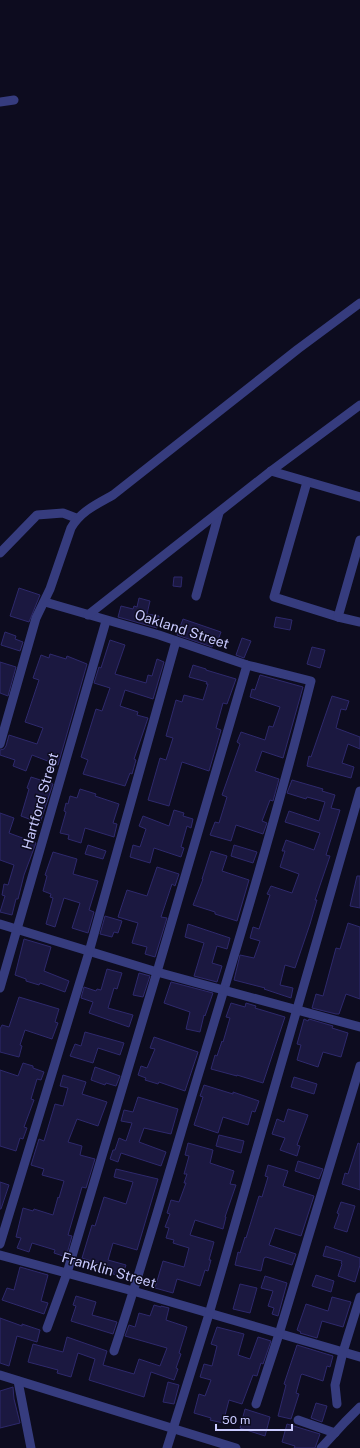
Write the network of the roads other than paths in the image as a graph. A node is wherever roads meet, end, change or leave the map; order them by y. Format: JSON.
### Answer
{"nodes":[{"id":1,"x":14,"y":100,"type":"dead end"},
{"id":2,"x":0,"y":102,"type":"edge"},
{"id":3,"x":360,"y":303,"type":"edge"},
{"id":4,"x":360,"y":405,"type":"edge"},
{"id":5,"x":271,"y":471,"type":"junction"},
{"id":6,"x":307,"y":482,"type":"junction"},
{"id":7,"x":360,"y":497,"type":"edge"},
{"id":8,"x":219,"y":513,"type":"junction"},
{"id":9,"x":76,"y":518,"type":"junction"},
{"id":10,"x":360,"y":540,"type":"edge"},
{"id":11,"x":0,"y":553,"type":"edge"},
{"id":12,"x":196,"y":596,"type":"dead end"},
{"id":13,"x":45,"y":602,"type":"junction"},
{"id":14,"x":88,"y":615,"type":"junction"},
{"id":15,"x":338,"y":616,"type":"junction"},
{"id":16,"x":106,"y":621,"type":"junction"},
{"id":17,"x":360,"y":622,"type":"edge"},
{"id":18,"x":176,"y":641,"type":"junction"},
{"id":19,"x":247,"y":665,"type":"junction"},
{"id":20,"x":0,"y":744,"type":"edge"},
{"id":21,"x":360,"y":791,"type":"edge"},
{"id":22,"x":0,"y":924,"type":"edge"},
{"id":23,"x":18,"y":929,"type":"junction"},
{"id":24,"x":89,"y":952,"type":"junction"},
{"id":25,"x":157,"y":972,"type":"junction"},
{"id":26,"x":0,"y":988,"type":"edge"},
{"id":27,"x":224,"y":989,"type":"junction"},
{"id":28,"x":297,"y":1010,"type":"junction"},
{"id":29,"x":360,"y":1027,"type":"edge"},
{"id":30,"x":360,"y":1066,"type":"edge"},
{"id":31,"x":0,"y":1244,"type":"edge"},
{"id":32,"x":0,"y":1255,"type":"edge"},
{"id":33,"x":67,"y":1273,"type":"junction"},
{"id":34,"x":133,"y":1291,"type":"junction"},
{"id":35,"x":360,"y":1297,"type":"edge"},
{"id":36,"x":209,"y":1314,"type":"junction"},
{"id":37,"x":47,"y":1328,"type":"dead end"},
{"id":38,"x":279,"y":1334,"type":"junction"},
{"id":39,"x":114,"y":1351,"type":"dead end"},
{"id":40,"x":344,"y":1352,"type":"junction"},
{"id":41,"x":360,"y":1357,"type":"edge"},
{"id":42,"x":0,"y":1375,"type":"edge"},
{"id":43,"x":18,"y":1381,"type":"junction"},
{"id":44,"x":256,"y":1404,"type":"dead end"},
{"id":45,"x":337,"y":1404,"type":"dead end"},
{"id":46,"x":360,"y":1407,"type":"edge"},
{"id":47,"x":298,"y":1420,"type":"dead end"},
{"id":48,"x":173,"y":1429,"type":"junction"},
{"id":49,"x":335,"y":1433,"type":"junction"},
{"id":50,"x":31,"y":1448,"type":"edge"},
{"id":51,"x":167,"y":1448,"type":"edge"},
{"id":52,"x":236,"y":1448,"type":"edge"},
{"id":53,"x":321,"y":1448,"type":"edge"}],
"edges":[{"from":1,"to":2,"type":"street"},
{"from":3,"to":9,"type":"street"},
{"from":4,"to":5,"type":"street"},
{"from":5,"to":6,"type":"street"},
{"from":5,"to":8,"type":"street"},
{"from":6,"to":7,"type":"street"},
{"from":6,"to":15,"type":"street"},
{"from":8,"to":12,"type":"street"},
{"from":8,"to":14,"type":"street"},
{"from":9,"to":11,"type":"street"},
{"from":9,"to":13,"type":"street"},
{"from":10,"to":15,"type":"street"},
{"from":13,"to":14,"type":"street","name":"Oakland Street"},
{"from":13,"to":20,"type":"street"},
{"from":14,"to":16,"type":"street","name":"Oakland Street"},
{"from":15,"to":17,"type":"street"},
{"from":16,"to":18,"type":"street","name":"Oakland Street"},
{"from":16,"to":23,"type":"street","name":"Hartford Street"},
{"from":18,"to":19,"type":"street","name":"Oakland Street"},
{"from":18,"to":24,"type":"street"},
{"from":19,"to":25,"type":"street"},
{"from":19,"to":27,"type":"street","name":"Oakland Street"},
{"from":21,"to":28,"type":"street"},
{"from":22,"to":23,"type":"street"},
{"from":23,"to":24,"type":"street"},
{"from":23,"to":26,"type":"street","name":"Hartford Street"},
{"from":24,"to":25,"type":"street"},
{"from":24,"to":31,"type":"street"},
{"from":25,"to":27,"type":"street"},
{"from":25,"to":33,"type":"street"},
{"from":27,"to":28,"type":"street"},
{"from":27,"to":34,"type":"street"},
{"from":28,"to":29,"type":"street"},
{"from":28,"to":36,"type":"street"},
{"from":30,"to":38,"type":"street"},
{"from":32,"to":33,"type":"street","name":"Franklin Street"},
{"from":33,"to":34,"type":"street","name":"Franklin Street"},
{"from":33,"to":37,"type":"street"},
{"from":34,"to":36,"type":"street","name":"Franklin Street"},
{"from":34,"to":39,"type":"street"},
{"from":35,"to":40,"type":"street"},
{"from":36,"to":38,"type":"street","name":"Franklin Street"},
{"from":36,"to":48,"type":"street"},
{"from":38,"to":40,"type":"street","name":"Franklin Street"},
{"from":38,"to":44,"type":"street"},
{"from":40,"to":41,"type":"street","name":"Franklin Street"},
{"from":40,"to":45,"type":"street"},
{"from":42,"to":43,"type":"street"},
{"from":43,"to":48,"type":"street"},
{"from":43,"to":50,"type":"street"},
{"from":46,"to":49,"type":"street"},
{"from":47,"to":49,"type":"street"},
{"from":48,"to":51,"type":"street"},
{"from":48,"to":52,"type":"street"},
{"from":49,"to":53,"type":"street"}]}
